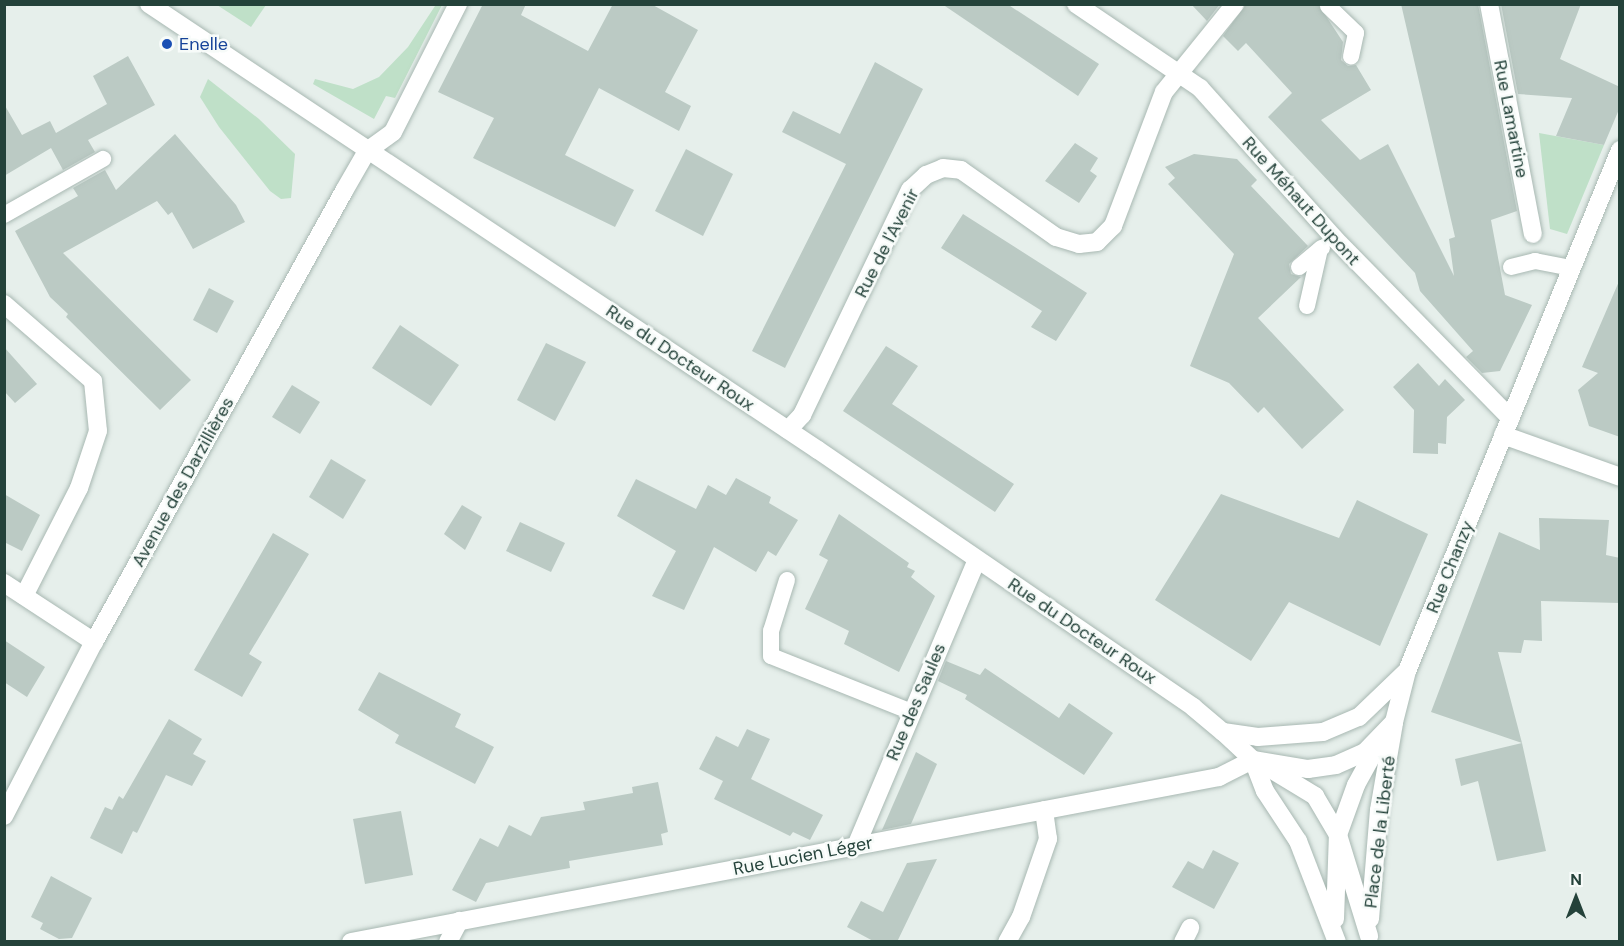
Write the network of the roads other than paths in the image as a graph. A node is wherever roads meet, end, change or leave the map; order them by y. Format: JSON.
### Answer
{"nodes":[{"id":1,"x":149,"y":4,"type":"edge"},
{"id":2,"x":458,"y":4,"type":"edge"},
{"id":3,"x":1076,"y":4,"type":"edge"},
{"id":4,"x":1235,"y":4,"type":"edge"},
{"id":5,"x":1489,"y":4,"type":"edge"},
{"id":6,"x":1328,"y":6,"type":"edge"},
{"id":7,"x":1351,"y":56,"type":"dead end"},
{"id":8,"x":1179,"y":72,"type":"junction"},
{"id":9,"x":1620,"y":150,"type":"edge"},
{"id":10,"x":367,"y":151,"type":"junction"},
{"id":11,"x":103,"y":159,"type":"dead end"},
{"id":12,"x":4,"y":214,"type":"edge"},
{"id":13,"x":1533,"y":234,"type":"dead end"},
{"id":14,"x":1327,"y":244,"type":"junction"},
{"id":15,"x":1299,"y":267,"type":"dead end"},
{"id":16,"x":1511,"y":267,"type":"dead end"},
{"id":17,"x":1572,"y":268,"type":"junction"},
{"id":18,"x":4,"y":304,"type":"edge"},
{"id":19,"x":1307,"y":306,"type":"dead end"},
{"id":20,"x":1507,"y":427,"type":"junction"},
{"id":21,"x":788,"y":430,"type":"junction"},
{"id":22,"x":1620,"y":477,"type":"edge"},
{"id":23,"x":977,"y":559,"type":"junction"},
{"id":24,"x":787,"y":580,"type":"dead end"},
{"id":25,"x":4,"y":583,"type":"edge"},
{"id":26,"x":24,"y":596,"type":"junction"},
{"id":27,"x":94,"y":642,"type":"junction"},
{"id":28,"x":1407,"y":671,"type":"junction"},
{"id":29,"x":912,"y":712,"type":"junction"},
{"id":30,"x":1394,"y":722,"type":"junction"},
{"id":31,"x":1223,"y":732,"type":"junction"},
{"id":32,"x":1381,"y":738,"type":"junction"},
{"id":33,"x":1253,"y":760,"type":"junction"},
{"id":34,"x":1348,"y":806,"type":"junction"},
{"id":35,"x":1044,"y":810,"type":"junction"},
{"id":36,"x":1379,"y":810,"type":"junction"},
{"id":37,"x":4,"y":816,"type":"edge"},
{"id":38,"x":1338,"y":835,"type":"junction"},
{"id":39,"x":856,"y":846,"type":"junction"},
{"id":40,"x":459,"y":921,"type":"junction"},
{"id":41,"x":1336,"y":938,"type":"edge"},
{"id":42,"x":1368,"y":939,"type":"edge"},
{"id":43,"x":351,"y":942,"type":"edge"},
{"id":44,"x":448,"y":942,"type":"edge"},
{"id":45,"x":1007,"y":942,"type":"edge"}],
"edges":[{"from":1,"to":10,"type":"street","name":"Rue du Docteur Roux"},
{"from":2,"to":10,"type":"street"},
{"from":3,"to":8,"type":"street","name":"Rue Méhaut Dupont"},
{"from":4,"to":8,"type":"street"},
{"from":5,"to":13,"type":"street","name":"Rue Lamartine"},
{"from":6,"to":7,"type":"lane"},
{"from":8,"to":14,"type":"street","name":"Rue Méhaut Dupont"},
{"from":8,"to":21,"type":"street","name":"Rue de l'Avenir"},
{"from":9,"to":17,"type":"street","name":"Rue Chanzy"},
{"from":10,"to":21,"type":"street","name":"Rue du Docteur Roux"},
{"from":10,"to":27,"type":"street","name":"Avenue des Darzillières"},
{"from":11,"to":12,"type":"lane"},
{"from":14,"to":15,"type":"lane"},
{"from":14,"to":19,"type":"lane"},
{"from":14,"to":20,"type":"street","name":"Rue Méhaut Dupont"},
{"from":16,"to":17,"type":"lane"},
{"from":17,"to":20,"type":"street","name":"Rue Chanzy"},
{"from":18,"to":26,"type":"street"},
{"from":20,"to":22,"type":"street"},
{"from":20,"to":28,"type":"street","name":"Rue Chanzy"},
{"from":21,"to":23,"type":"street","name":"Rue du Docteur Roux"},
{"from":23,"to":29,"type":"street","name":"Rue des Saules"},
{"from":23,"to":31,"type":"street","name":"Rue du Docteur Roux"},
{"from":24,"to":29,"type":"lane"},
{"from":25,"to":26,"type":"street"},
{"from":26,"to":27,"type":"street"},
{"from":27,"to":37,"type":"street","name":"Avenue des Darzillières"},
{"from":28,"to":30,"type":"street","name":"Rue Chanzy"},
{"from":28,"to":31,"type":"street"},
{"from":29,"to":39,"type":"street","name":"Rue des Saules"},
{"from":30,"to":32,"type":"street","name":"Rue Chanzy"},
{"from":30,"to":36,"type":"street","name":"Place de la Liberté"},
{"from":31,"to":33,"type":"street"},
{"from":32,"to":33,"type":"street","name":"Rue Chanzy"},
{"from":32,"to":34,"type":"street"},
{"from":33,"to":35,"type":"street","name":"Rue Lucien Léger"},
{"from":33,"to":38,"type":"street"},
{"from":33,"to":41,"type":"street"},
{"from":34,"to":36,"type":"street"},
{"from":34,"to":38,"type":"street"},
{"from":35,"to":39,"type":"street","name":"Rue Lucien Léger"},
{"from":35,"to":45,"type":"street"},
{"from":36,"to":42,"type":"street","name":"Place de la Liberté"},
{"from":38,"to":41,"type":"street"},
{"from":38,"to":42,"type":"street"},
{"from":39,"to":40,"type":"street","name":"Rue Lucien Léger"},
{"from":40,"to":43,"type":"street","name":"Rue Lucien Léger"},
{"from":40,"to":44,"type":"street"}]}
